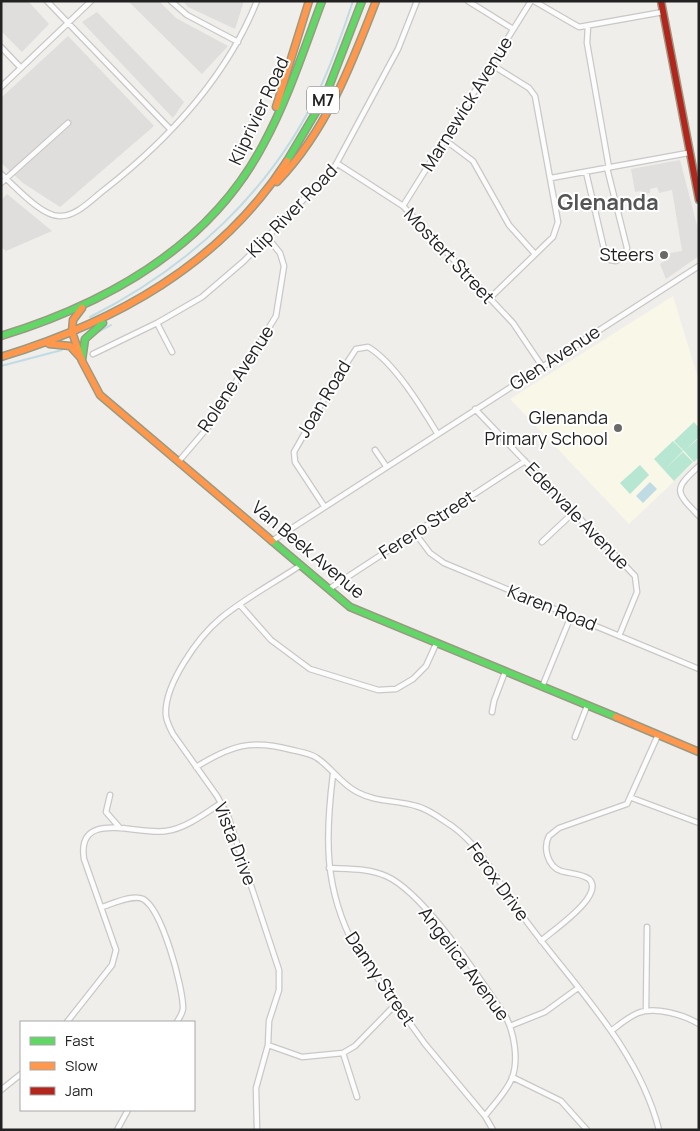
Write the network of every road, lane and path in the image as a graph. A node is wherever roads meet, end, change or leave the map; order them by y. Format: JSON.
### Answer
{"nodes":[{"id":1,"x":47,"y":1,"type":"edge"},
{"id":2,"x":91,"y":1,"type":"edge"},
{"id":3,"x":171,"y":1,"type":"edge"},
{"id":4,"x":257,"y":1,"type":"edge"},
{"id":5,"x":309,"y":1,"type":"edge"},
{"id":6,"x":322,"y":1,"type":"edge"},
{"id":7,"x":362,"y":1,"type":"edge"},
{"id":8,"x":376,"y":1,"type":"edge"},
{"id":9,"x":417,"y":1,"type":"edge"},
{"id":10,"x":468,"y":1,"type":"edge"},
{"id":11,"x":532,"y":1,"type":"edge"},
{"id":12,"x":661,"y":1,"type":"edge"},
{"id":13,"x":663,"y":12,"type":"junction"},
{"id":14,"x":68,"y":23,"type":"junction"},
{"id":15,"x":588,"y":26,"type":"junction"},
{"id":16,"x":513,"y":29,"type":"junction"},
{"id":17,"x":238,"y":42,"type":"junction"},
{"id":18,"x":1,"y":47,"type":"edge"},
{"id":19,"x":492,"y":65,"type":"junction"},
{"id":20,"x":21,"y":68,"type":"junction"},
{"id":21,"x":1,"y":87,"type":"edge"},
{"id":22,"x":68,"y":123,"type":"dead end"},
{"id":23,"x":270,"y":129,"type":"junction"},
{"id":24,"x":171,"y":130,"type":"junction"},
{"id":25,"x":445,"y":140,"type":"junction"},
{"id":26,"x":688,"y":153,"type":"junction"},
{"id":27,"x":338,"y":164,"type":"junction"},
{"id":28,"x":608,"y":168,"type":"junction"},
{"id":29,"x":586,"y":172,"type":"junction"},
{"id":30,"x":3,"y":176,"type":"edge"},
{"id":31,"x":551,"y":178,"type":"junction"},
{"id":32,"x":1,"y":183,"type":"edge"},
{"id":33,"x":267,"y":190,"type":"junction"},
{"id":34,"x":699,"y":200,"type":"edge"},
{"id":35,"x":402,"y":206,"type":"junction"},
{"id":36,"x":267,"y":237,"type":"junction"},
{"id":37,"x":535,"y":254,"type":"junction"},
{"id":38,"x":699,"y":266,"type":"edge"},
{"id":39,"x":489,"y":299,"type":"junction"},
{"id":40,"x":83,"y":307,"type":"junction"},
{"id":41,"x":115,"y":314,"type":"junction"},
{"id":42,"x":158,"y":323,"type":"junction"},
{"id":43,"x":73,"y":333,"type":"junction"},
{"id":44,"x":1,"y":336,"type":"edge"},
{"id":45,"x":47,"y":344,"type":"junction"},
{"id":46,"x":172,"y":352,"type":"dead end"},
{"id":47,"x":94,"y":354,"type":"dead end"},
{"id":48,"x":1,"y":358,"type":"edge"},
{"id":49,"x":81,"y":358,"type":"junction"},
{"id":50,"x":542,"y":366,"type":"junction"},
{"id":51,"x":475,"y":409,"type":"junction"},
{"id":52,"x":437,"y":433,"type":"junction"},
{"id":53,"x":375,"y":450,"type":"dead end"},
{"id":54,"x":179,"y":461,"type":"junction"},
{"id":55,"x":525,"y":461,"type":"junction"},
{"id":56,"x":386,"y":466,"type":"junction"},
{"id":57,"x":699,"y":466,"type":"edge"},
{"id":58,"x":324,"y":506,"type":"junction"},
{"id":59,"x":574,"y":512,"type":"junction"},
{"id":60,"x":699,"y":516,"type":"edge"},
{"id":61,"x":416,"y":533,"type":"junction"},
{"id":62,"x":272,"y":541,"type":"junction"},
{"id":63,"x":542,"y":542,"type":"dead end"},
{"id":64,"x":301,"y":566,"type":"junction"},
{"id":65,"x":329,"y":589,"type":"junction"},
{"id":66,"x":240,"y":605,"type":"junction"},
{"id":67,"x":571,"y":616,"type":"junction"},
{"id":68,"x":619,"y":636,"type":"junction"},
{"id":69,"x":436,"y":644,"type":"junction"},
{"id":70,"x":699,"y":668,"type":"edge"},
{"id":71,"x":505,"y":672,"type":"junction"},
{"id":72,"x":542,"y":687,"type":"junction"},
{"id":73,"x":587,"y":706,"type":"junction"},
{"id":74,"x":492,"y":712,"type":"dead end"},
{"id":75,"x":658,"y":735,"type":"junction"},
{"id":76,"x":575,"y":737,"type":"dead end"},
{"id":77,"x":699,"y":752,"type":"edge"},
{"id":78,"x":196,"y":767,"type":"junction"},
{"id":79,"x":333,"y":774,"type":"junction"},
{"id":80,"x":110,"y":796,"type":"dead end"},
{"id":81,"x":632,"y":798,"type":"junction"},
{"id":82,"x":221,"y":803,"type":"junction"},
{"id":83,"x":699,"y":823,"type":"edge"},
{"id":84,"x":120,"y":828,"type":"junction"},
{"id":85,"x":330,"y":868,"type":"junction"},
{"id":86,"x":102,"y":907,"type":"junction"},
{"id":87,"x":647,"y":927,"type":"dead end"},
{"id":88,"x":541,"y":941,"type":"junction"},
{"id":89,"x":578,"y":988,"type":"junction"},
{"id":90,"x":396,"y":1004,"type":"junction"},
{"id":91,"x":646,"y":1011,"type":"junction"},
{"id":92,"x":68,"y":1021,"type":"edge"},
{"id":93,"x":177,"y":1021,"type":"edge"},
{"id":94,"x":699,"y":1024,"type":"edge"},
{"id":95,"x":510,"y":1026,"type":"junction"},
{"id":96,"x":611,"y":1030,"type":"junction"},
{"id":97,"x":268,"y":1045,"type":"junction"},
{"id":98,"x":343,"y":1053,"type":"junction"},
{"id":99,"x":20,"y":1075,"type":"edge"},
{"id":100,"x":512,"y":1077,"type":"junction"},
{"id":101,"x":1,"y":1090,"type":"edge"},
{"id":102,"x":357,"y":1097,"type":"dead end"},
{"id":103,"x":127,"y":1111,"type":"edge"},
{"id":104,"x":485,"y":1116,"type":"junction"},
{"id":105,"x":117,"y":1130,"type":"edge"},
{"id":106,"x":258,"y":1130,"type":"edge"},
{"id":107,"x":493,"y":1130,"type":"edge"},
{"id":108,"x":587,"y":1130,"type":"edge"},
{"id":109,"x":659,"y":1130,"type":"edge"}],
"edges":[{"from":1,"to":14,"type":"street"},
{"from":2,"to":14,"type":"street"},
{"from":3,"to":17,"type":"street"},
{"from":4,"to":17,"type":"street"},
{"from":5,"to":23,"type":"main road"},
{"from":6,"to":23,"type":"main road","name":"Kliprivier Road","number":"M7"},
{"from":7,"to":33,"type":"main road","number":"M7"},
{"from":8,"to":33,"type":"main road"},
{"from":9,"to":27,"type":"street","name":"Klip River Road"},
{"from":10,"to":16,"type":"street"},
{"from":11,"to":15,"type":"street"},
{"from":11,"to":16,"type":"street","name":"Marnewick Avenue"},
{"from":12,"to":13,"type":"main road"},
{"from":13,"to":15,"type":"street"},
{"from":13,"to":26,"type":"main road"},
{"from":14,"to":20,"type":"street"},
{"from":14,"to":24,"type":"street"},
{"from":15,"to":28,"type":"street"},
{"from":16,"to":19,"type":"street","name":"Marnewick Avenue"},
{"from":17,"to":24,"type":"street"},
{"from":18,"to":20,"type":"street"},
{"from":19,"to":25,"type":"street","name":"Marnewick Avenue"},
{"from":19,"to":31,"type":"street"},
{"from":20,"to":21,"type":"street"},
{"from":22,"to":30,"type":"street"},
{"from":23,"to":40,"type":"main road","name":"Kliprivier Road","number":"M7"},
{"from":24,"to":30,"type":"street"},
{"from":25,"to":35,"type":"street","name":"Marnewick Avenue"},
{"from":25,"to":37,"type":"street"},
{"from":26,"to":28,"type":"street"},
{"from":26,"to":34,"type":"main road"},
{"from":27,"to":35,"type":"street","name":"Mostert Street"},
{"from":27,"to":36,"type":"street","name":"Klip River Road"},
{"from":28,"to":29,"type":"street"},
{"from":28,"to":29,"type":"street"},
{"from":29,"to":31,"type":"street"},
{"from":30,"to":32,"type":"street"},
{"from":31,"to":37,"type":"street"},
{"from":33,"to":41,"type":"main road","number":"M7"},
{"from":35,"to":39,"type":"street","name":"Mostert Street"},
{"from":36,"to":42,"type":"street","name":"Klip River Road"},
{"from":36,"to":54,"type":"street","name":"Rolene Avenue"},
{"from":37,"to":39,"type":"street"},
{"from":38,"to":50,"type":"street","name":"Glen Avenue"},
{"from":39,"to":50,"type":"street","name":"Mostert Street"},
{"from":40,"to":43,"type":"main road"},
{"from":40,"to":44,"type":"main road","number":"M7"},
{"from":41,"to":43,"type":"main road","number":"M7"},
{"from":41,"to":49,"type":"main road"},
{"from":42,"to":46,"type":"street"},
{"from":42,"to":47,"type":"street","name":"Klip River Road"},
{"from":43,"to":45,"type":"main road","number":"M7"},
{"from":43,"to":49,"type":"main road","name":"Van Beek Avenue"},
{"from":45,"to":48,"type":"main road","number":"M7"},
{"from":45,"to":49,"type":"main road"},
{"from":49,"to":54,"type":"main road","name":"Van Beek Avenue"},
{"from":50,"to":51,"type":"street","name":"Glen Avenue"},
{"from":51,"to":52,"type":"street","name":"Glen Avenue"},
{"from":51,"to":55,"type":"street","name":"Edenvale Avenue"},
{"from":52,"to":56,"type":"street","name":"Glen Avenue"},
{"from":52,"to":58,"type":"street","name":"Joan Road"},
{"from":53,"to":56,"type":"street"},
{"from":54,"to":62,"type":"main road","name":"Van Beek Avenue"},
{"from":55,"to":59,"type":"street","name":"Edenvale Avenue"},
{"from":55,"to":61,"type":"street","name":"Ferero Street"},
{"from":56,"to":58,"type":"street","name":"Glen Avenue"},
{"from":57,"to":60,"type":"street"},
{"from":58,"to":62,"type":"street","name":"Glen Avenue"},
{"from":59,"to":63,"type":"street"},
{"from":59,"to":68,"type":"street","name":"Edenvale Avenue"},
{"from":61,"to":65,"type":"street","name":"Ferero Street"},
{"from":61,"to":67,"type":"street","name":"Karen Road"},
{"from":62,"to":64,"type":"main road","name":"Van Beek Avenue"},
{"from":64,"to":65,"type":"main road","name":"Van Beek Avenue"},
{"from":64,"to":66,"type":"street","name":"Vista Drive"},
{"from":65,"to":69,"type":"main road","name":"Van Beek Avenue"},
{"from":66,"to":69,"type":"street"},
{"from":66,"to":78,"type":"street","name":"Vista Drive"},
{"from":67,"to":68,"type":"street","name":"Karen Road"},
{"from":67,"to":72,"type":"street"},
{"from":68,"to":70,"type":"street","name":"Karen Road"},
{"from":69,"to":71,"type":"main road","name":"Van Beek Avenue"},
{"from":71,"to":72,"type":"main road","name":"Van Beek Avenue"},
{"from":71,"to":74,"type":"street"},
{"from":72,"to":73,"type":"main road","name":"Van Beek Avenue"},
{"from":73,"to":75,"type":"main road","name":"Van Beek Avenue"},
{"from":73,"to":76,"type":"street"},
{"from":75,"to":77,"type":"main road","name":"Van Beek Avenue"},
{"from":75,"to":81,"type":"street"},
{"from":78,"to":79,"type":"street","name":"Ferox Drive"},
{"from":78,"to":82,"type":"street","name":"Vista Drive"},
{"from":79,"to":85,"type":"street","name":"Danny Street"},
{"from":79,"to":88,"type":"street","name":"Ferox Drive"},
{"from":80,"to":84,"type":"street"},
{"from":81,"to":83,"type":"street"},
{"from":81,"to":88,"type":"street"},
{"from":82,"to":84,"type":"street"},
{"from":82,"to":97,"type":"street","name":"Vista Drive"},
{"from":84,"to":86,"type":"street"},
{"from":85,"to":90,"type":"street","name":"Danny Street"},
{"from":85,"to":95,"type":"street","name":"Angelica Avenue"},
{"from":86,"to":92,"type":"street"},
{"from":86,"to":93,"type":"street"},
{"from":87,"to":91,"type":"street"},
{"from":88,"to":89,"type":"street","name":"Ferox Drive"},
{"from":89,"to":95,"type":"street"},
{"from":89,"to":96,"type":"street","name":"Ferox Drive"},
{"from":90,"to":98,"type":"street"},
{"from":90,"to":104,"type":"street","name":"Danny Street"},
{"from":91,"to":94,"type":"street"},
{"from":91,"to":96,"type":"street"},
{"from":95,"to":100,"type":"street","name":"Angelica Avenue"},
{"from":96,"to":109,"type":"street","name":"Ferox Drive"},
{"from":97,"to":98,"type":"street"},
{"from":97,"to":106,"type":"street","name":"Vista Drive"},
{"from":98,"to":102,"type":"street"},
{"from":99,"to":101,"type":"street"},
{"from":100,"to":104,"type":"street"},
{"from":100,"to":108,"type":"street"},
{"from":103,"to":105,"type":"street"},
{"from":104,"to":107,"type":"street","name":"Danny Street"}]}
